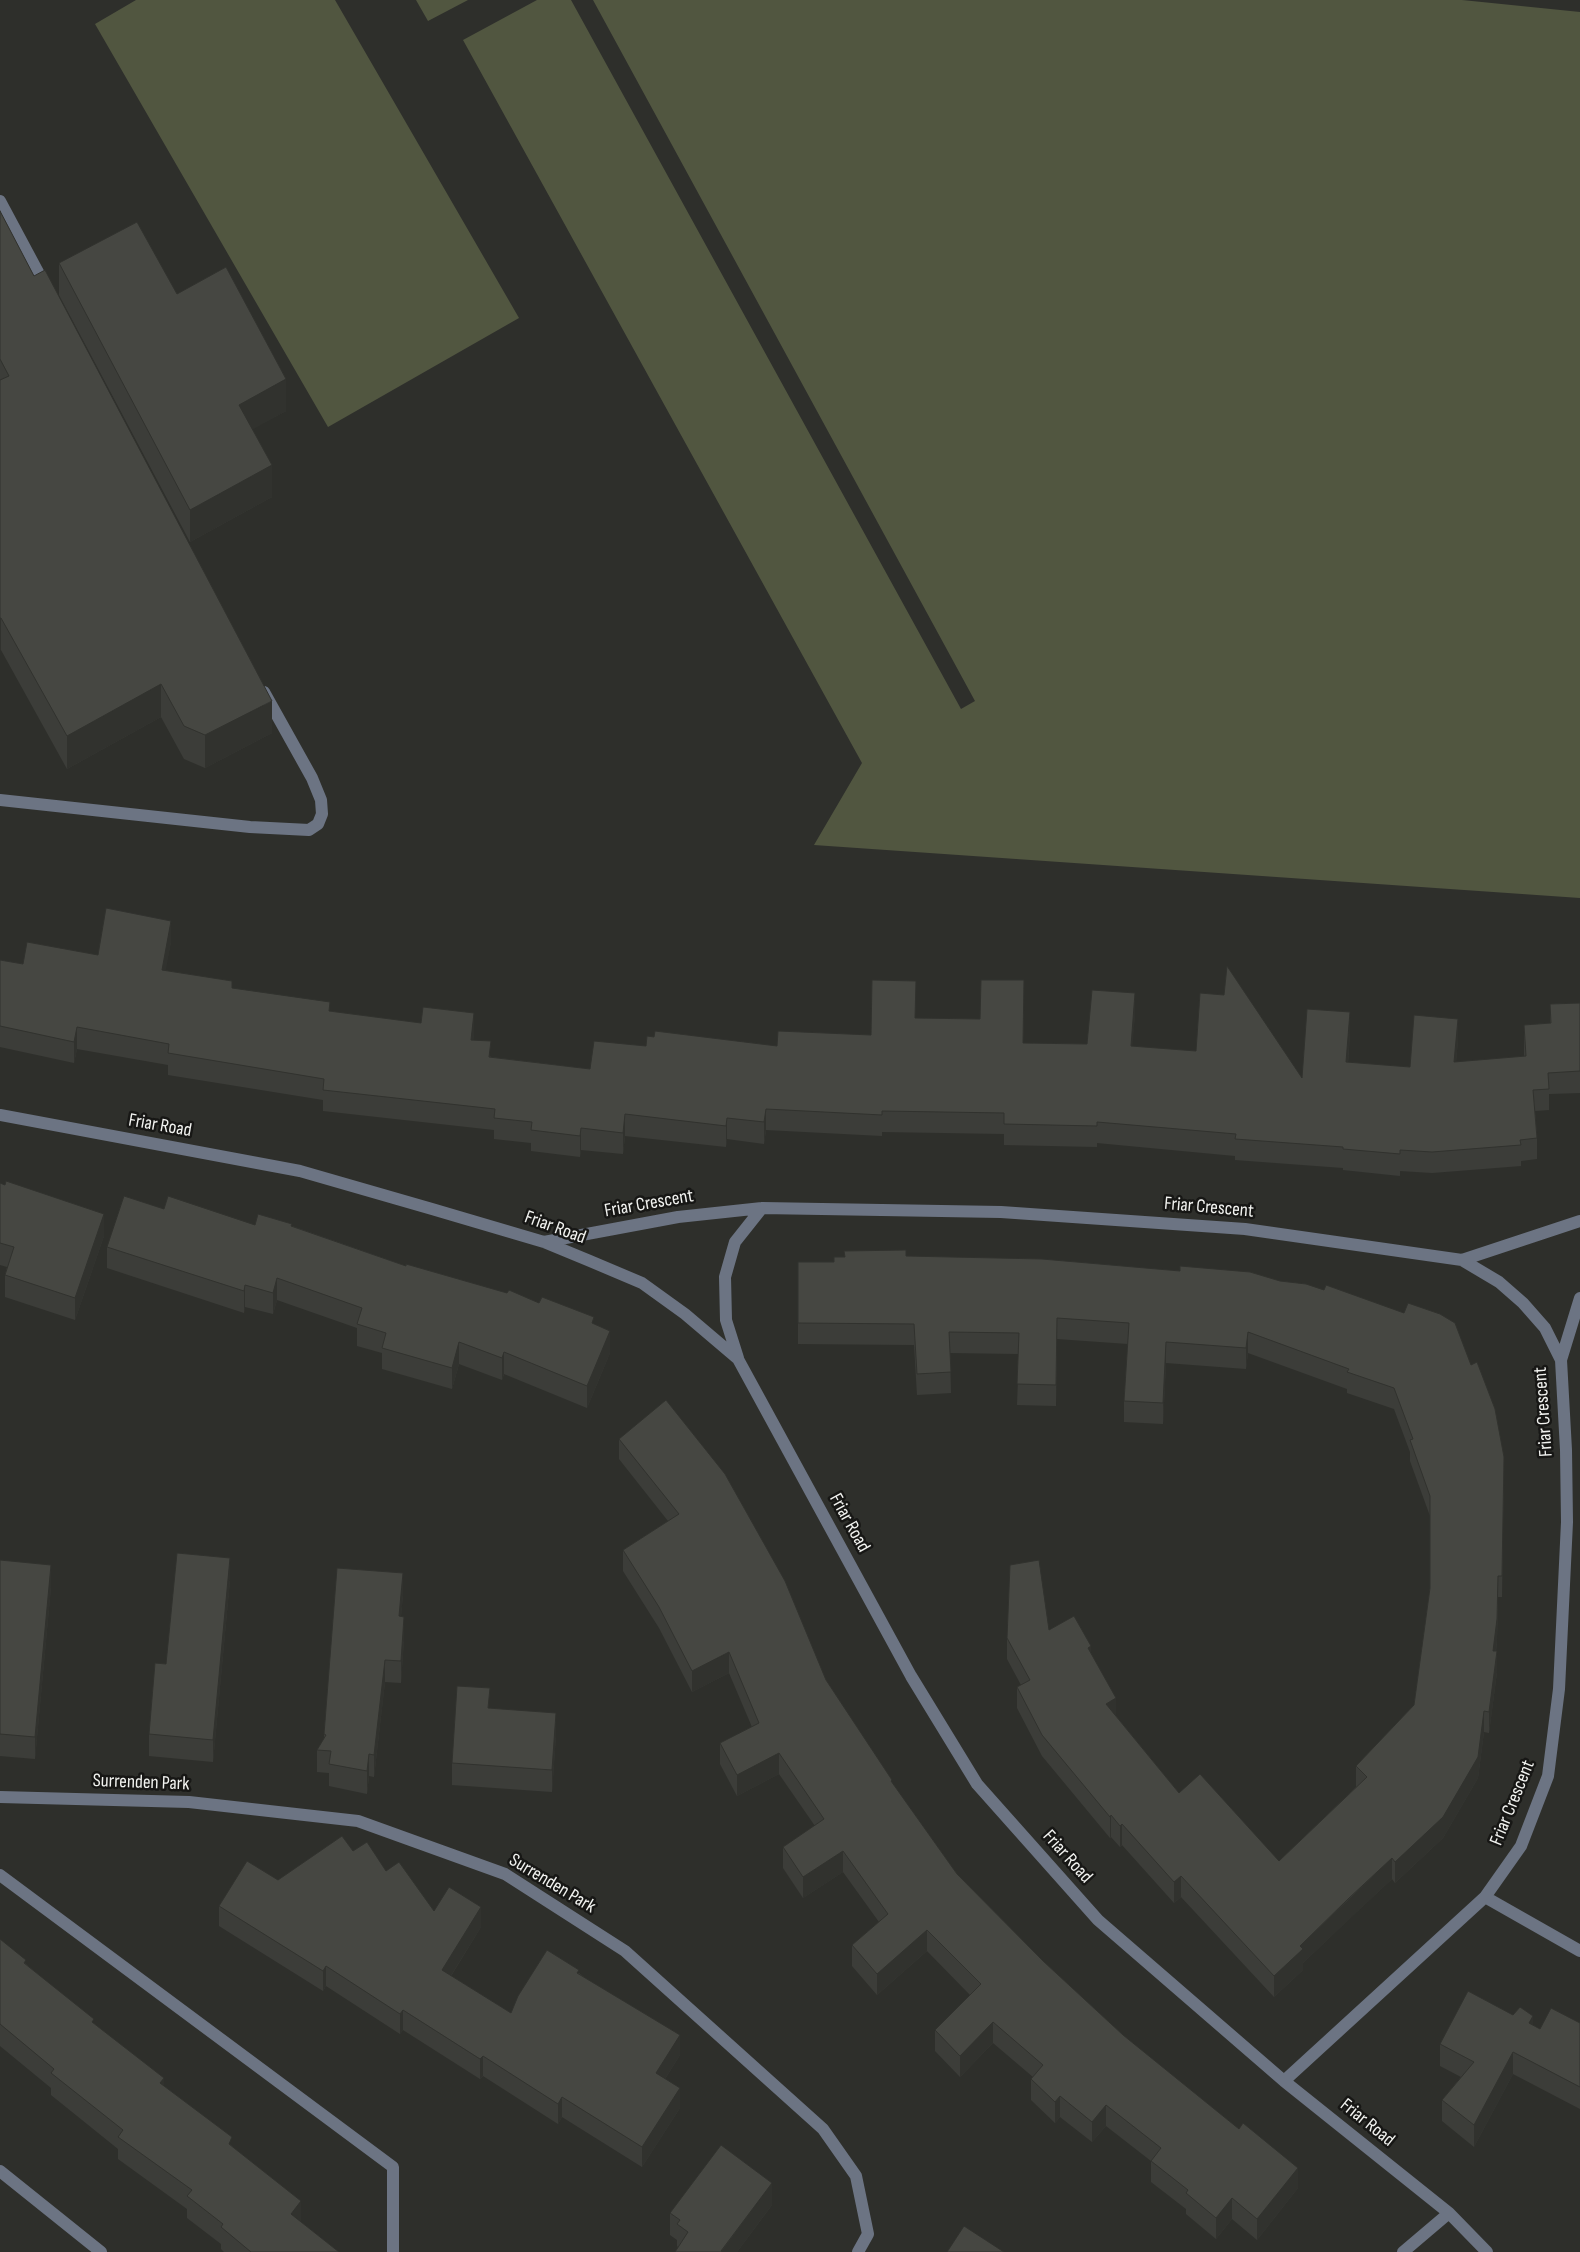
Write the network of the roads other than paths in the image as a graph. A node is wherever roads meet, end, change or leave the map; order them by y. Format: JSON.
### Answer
{"nodes":[{"id":1,"x":0,"y":201,"type":"edge"},
{"id":2,"x":50,"y":296,"type":"edge"},
{"id":3,"x":260,"y":683,"type":"edge"},
{"id":4,"x":0,"y":800,"type":"edge"},
{"id":5,"x":0,"y":1115,"type":"edge"},
{"id":6,"x":762,"y":1208,"type":"junction"},
{"id":7,"x":1580,"y":1221,"type":"edge"},
{"id":8,"x":544,"y":1242,"type":"junction"},
{"id":9,"x":1462,"y":1260,"type":"junction"},
{"id":10,"x":1580,"y":1298,"type":"edge"},
{"id":11,"x":738,"y":1359,"type":"junction"},
{"id":12,"x":1560,"y":1360,"type":"junction"},
{"id":13,"x":0,"y":1797,"type":"edge"},
{"id":14,"x":0,"y":1875,"type":"edge"},
{"id":15,"x":1485,"y":1897,"type":"junction"},
{"id":16,"x":1580,"y":1951,"type":"edge"},
{"id":17,"x":1284,"y":2081,"type":"junction"},
{"id":18,"x":0,"y":2171,"type":"edge"},
{"id":19,"x":1449,"y":2214,"type":"junction"},
{"id":20,"x":101,"y":2252,"type":"edge"},
{"id":21,"x":393,"y":2252,"type":"edge"},
{"id":22,"x":858,"y":2252,"type":"edge"},
{"id":23,"x":1403,"y":2252,"type":"edge"},
{"id":24,"x":1487,"y":2252,"type":"edge"}],
"edges":[{"from":1,"to":2,"type":"street"},
{"from":3,"to":4,"type":"street"},
{"from":5,"to":8,"type":"street","name":"Friar Road"},
{"from":6,"to":8,"type":"street","name":"Friar Crescent"},
{"from":6,"to":9,"type":"street","name":"Friar Crescent"},
{"from":6,"to":11,"type":"street"},
{"from":7,"to":9,"type":"street"},
{"from":8,"to":11,"type":"street","name":"Friar Road"},
{"from":9,"to":12,"type":"street","name":"Friar Crescent"},
{"from":10,"to":12,"type":"street"},
{"from":11,"to":17,"type":"street","name":"Friar Road"},
{"from":12,"to":15,"type":"street","name":"Friar Crescent"},
{"from":13,"to":22,"type":"street","name":"Surrenden Park"},
{"from":14,"to":21,"type":"street"},
{"from":15,"to":16,"type":"street"},
{"from":15,"to":17,"type":"street","name":"Friar Crescent"},
{"from":17,"to":19,"type":"street","name":"Friar Road"},
{"from":18,"to":20,"type":"street"},
{"from":19,"to":23,"type":"street"},
{"from":19,"to":24,"type":"street","name":"Friar Road"}]}
